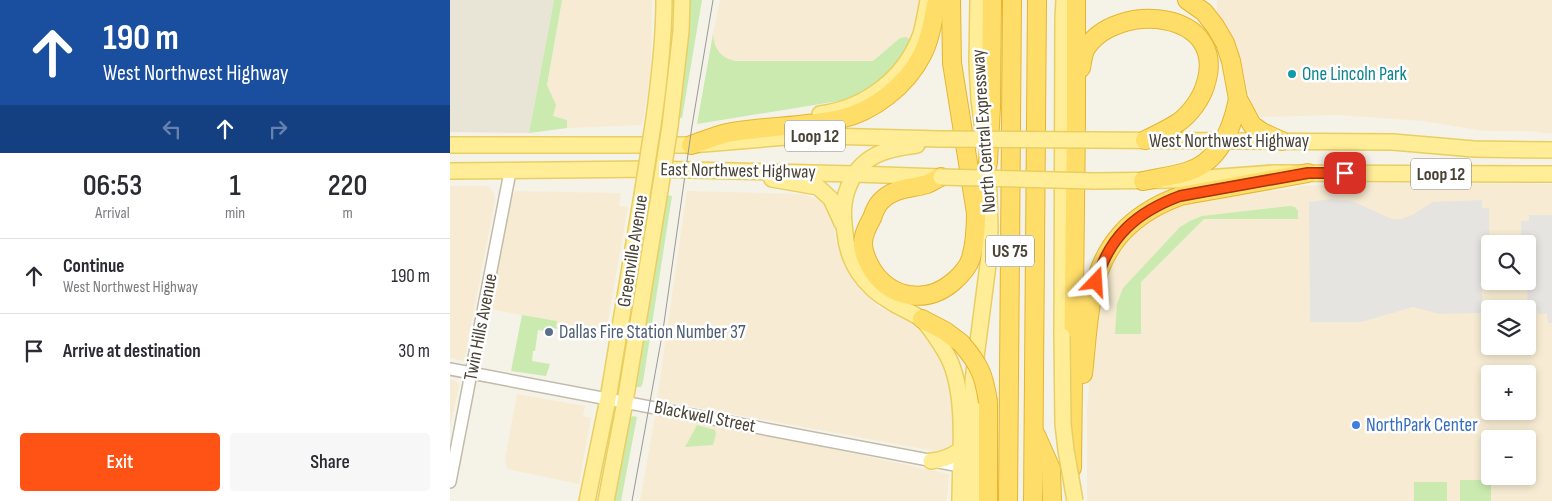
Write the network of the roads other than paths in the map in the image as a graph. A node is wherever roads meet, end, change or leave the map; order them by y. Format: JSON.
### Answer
{"nodes":[{"id":1,"x":664,"y":0,"type":"edge"},
{"id":2,"x":682,"y":0,"type":"edge"},
{"id":3,"x":928,"y":0,"type":"edge"},
{"id":4,"x":937,"y":0,"type":"edge"},
{"id":5,"x":951,"y":0,"type":"edge"},
{"id":6,"x":978,"y":0,"type":"edge"},
{"id":7,"x":992,"y":0,"type":"edge"},
{"id":8,"x":1012,"y":0,"type":"edge"},
{"id":9,"x":1036,"y":0,"type":"edge"},
{"id":10,"x":1064,"y":0,"type":"edge"},
{"id":11,"x":1076,"y":0,"type":"edge"},
{"id":12,"x":1187,"y":0,"type":"edge"},
{"id":13,"x":1238,"y":100,"type":"junction"},
{"id":14,"x":1076,"y":121,"type":"junction"},
{"id":15,"x":726,"y":134,"type":"junction"},
{"id":16,"x":940,"y":139,"type":"junction"},
{"id":17,"x":1026,"y":139,"type":"joint"},
{"id":18,"x":1145,"y":140,"type":"junction"},
{"id":19,"x":1223,"y":141,"type":"junction"},
{"id":20,"x":1282,"y":141,"type":"junction"},
{"id":21,"x":450,"y":145,"type":"edge"},
{"id":22,"x":691,"y":145,"type":"junction"},
{"id":23,"x":1552,"y":150,"type":"edge"},
{"id":24,"x":988,"y":163,"type":"junction"},
{"id":25,"x":450,"y":172,"type":"edge"},
{"id":26,"x":510,"y":172,"type":"junction"},
{"id":27,"x":742,"y":172,"type":"junction"},
{"id":28,"x":1308,"y":173,"type":"junction"},
{"id":29,"x":854,"y":174,"type":"junction"},
{"id":30,"x":1552,"y":174,"type":"edge"},
{"id":31,"x":941,"y":177,"type":"junction"},
{"id":32,"x":1026,"y":179,"type":"joint"},
{"id":33,"x":1144,"y":181,"type":"junction"},
{"id":34,"x":844,"y":226,"type":"junction"},
{"id":35,"x":922,"y":319,"type":"junction"},
{"id":36,"x":450,"y":369,"type":"edge"},
{"id":37,"x":472,"y":373,"type":"junction"},
{"id":38,"x":608,"y":399,"type":"junction"},
{"id":39,"x":624,"y":402,"type":"junction"},
{"id":40,"x":1033,"y":428,"type":"junction"},
{"id":41,"x":1073,"y":444,"type":"junction"},
{"id":42,"x":960,"y":450,"type":"junction"},
{"id":43,"x":931,"y":461,"type":"junction"},
{"id":44,"x":960,"y":466,"type":"junction"},
{"id":45,"x":450,"y":482,"type":"edge"},
{"id":46,"x":587,"y":501,"type":"edge"},
{"id":47,"x":606,"y":501,"type":"edge"},
{"id":48,"x":960,"y":501,"type":"edge"},
{"id":49,"x":972,"y":501,"type":"edge"},
{"id":50,"x":988,"y":501,"type":"edge"},
{"id":51,"x":1008,"y":501,"type":"edge"},
{"id":52,"x":1033,"y":501,"type":"edge"},
{"id":53,"x":1052,"y":501,"type":"edge"},
{"id":54,"x":1070,"y":501,"type":"edge"},
{"id":55,"x":1075,"y":501,"type":"edge"}],
"edges":[{"from":1,"to":38,"type":"main road","name":"Greenville Avenue","bridge":true},
{"from":2,"to":39,"type":"main road","name":"Greenville Avenue","bridge":true},
{"from":3,"to":15,"type":"main road"},
{"from":4,"to":15,"type":"highway"},
{"from":5,"to":31,"type":"highway"},
{"from":6,"to":24,"type":"main road","name":"North Central Expressway"},
{"from":7,"to":24,"type":"highway"},
{"from":8,"to":51,"type":"highway","name":"North Central Expressway","number":"US 75"},
{"from":9,"to":40,"type":"highway","number":"US 75"},
{"from":10,"to":55,"type":"main road","bridge":true},
{"from":11,"to":14,"type":"highway"},
{"from":12,"to":13,"type":"highway"},
{"from":13,"to":19,"type":"highway"},
{"from":13,"to":20,"type":"highway"},
{"from":14,"to":18,"type":"highway"},
{"from":14,"to":41,"type":"highway"},
{"from":15,"to":22,"type":"highway"},
{"from":16,"to":17,"type":"main road","name":"East Northwest Highway","number":"Loop 12","bridge":true},
{"from":16,"to":22,"type":"main road","name":"East Northwest Highway","number":"Loop 12"},
{"from":16,"to":29,"type":"main road"},
{"from":17,"to":18,"type":"main road","name":"West Northwest Highway","number":"Loop 12","bridge":true},
{"from":18,"to":19,"type":"main road","name":"West Northwest Highway","number":"Loop 12"},
{"from":19,"to":20,"type":"main road","name":"West Northwest Highway","number":"Loop 12"},
{"from":19,"to":33,"type":"highway"},
{"from":20,"to":23,"type":"main road","name":"West Northwest Highway","number":"Loop 12"},
{"from":21,"to":22,"type":"main road","name":"East Northwest Highway","number":"Loop 12"},
{"from":24,"to":49,"type":"main road","name":"North Central Expressway"},
{"from":25,"to":26,"type":"main road","name":"East Northwest Highway","number":"Loop 12"},
{"from":26,"to":27,"type":"main road","name":"East Northwest Highway","number":"Loop 12"},
{"from":26,"to":37,"type":"street","name":"Twin Hills Avenue"},
{"from":27,"to":29,"type":"main road","name":"East Northwest Highway","number":"Loop 12"},
{"from":27,"to":34,"type":"main road"},
{"from":28,"to":30,"type":"main road","name":"West Northwest Highway","number":"Loop 12"},
{"from":28,"to":33,"type":"main road","name":"West Northwest Highway","number":"Loop 12"},
{"from":28,"to":41,"type":"highway"},
{"from":29,"to":31,"type":"main road","name":"East Northwest Highway","number":"Loop 12"},
{"from":29,"to":34,"type":"main road"},
{"from":31,"to":32,"type":"main road","name":"East Northwest Highway","number":"Loop 12","bridge":true},
{"from":32,"to":33,"type":"main road","name":"West Northwest Highway","number":"Loop 12","bridge":true},
{"from":34,"to":35,"type":"main road"},
{"from":35,"to":42,"type":"main road"},
{"from":35,"to":50,"type":"highway","bridge":true},
{"from":36,"to":37,"type":"street","name":"Blackwell Street"},
{"from":37,"to":38,"type":"street","name":"Blackwell Street"},
{"from":37,"to":45,"type":"street","name":"Twin Hills Avenue"},
{"from":38,"to":39,"type":"street","name":"Blackwell Street"},
{"from":38,"to":46,"type":"main road","name":"Greenville Avenue"},
{"from":39,"to":43,"type":"street","name":"Blackwell Street"},
{"from":39,"to":47,"type":"main road","name":"Greenville Avenue"},
{"from":40,"to":52,"type":"highway","number":"US 75"},
{"from":40,"to":53,"type":"highway"},
{"from":41,"to":54,"type":"highway"},
{"from":42,"to":43,"type":"main road"},
{"from":42,"to":44,"type":"main road"},
{"from":43,"to":44,"type":"street","name":"Blackwell Street"},
{"from":44,"to":48,"type":"main road"}]}
